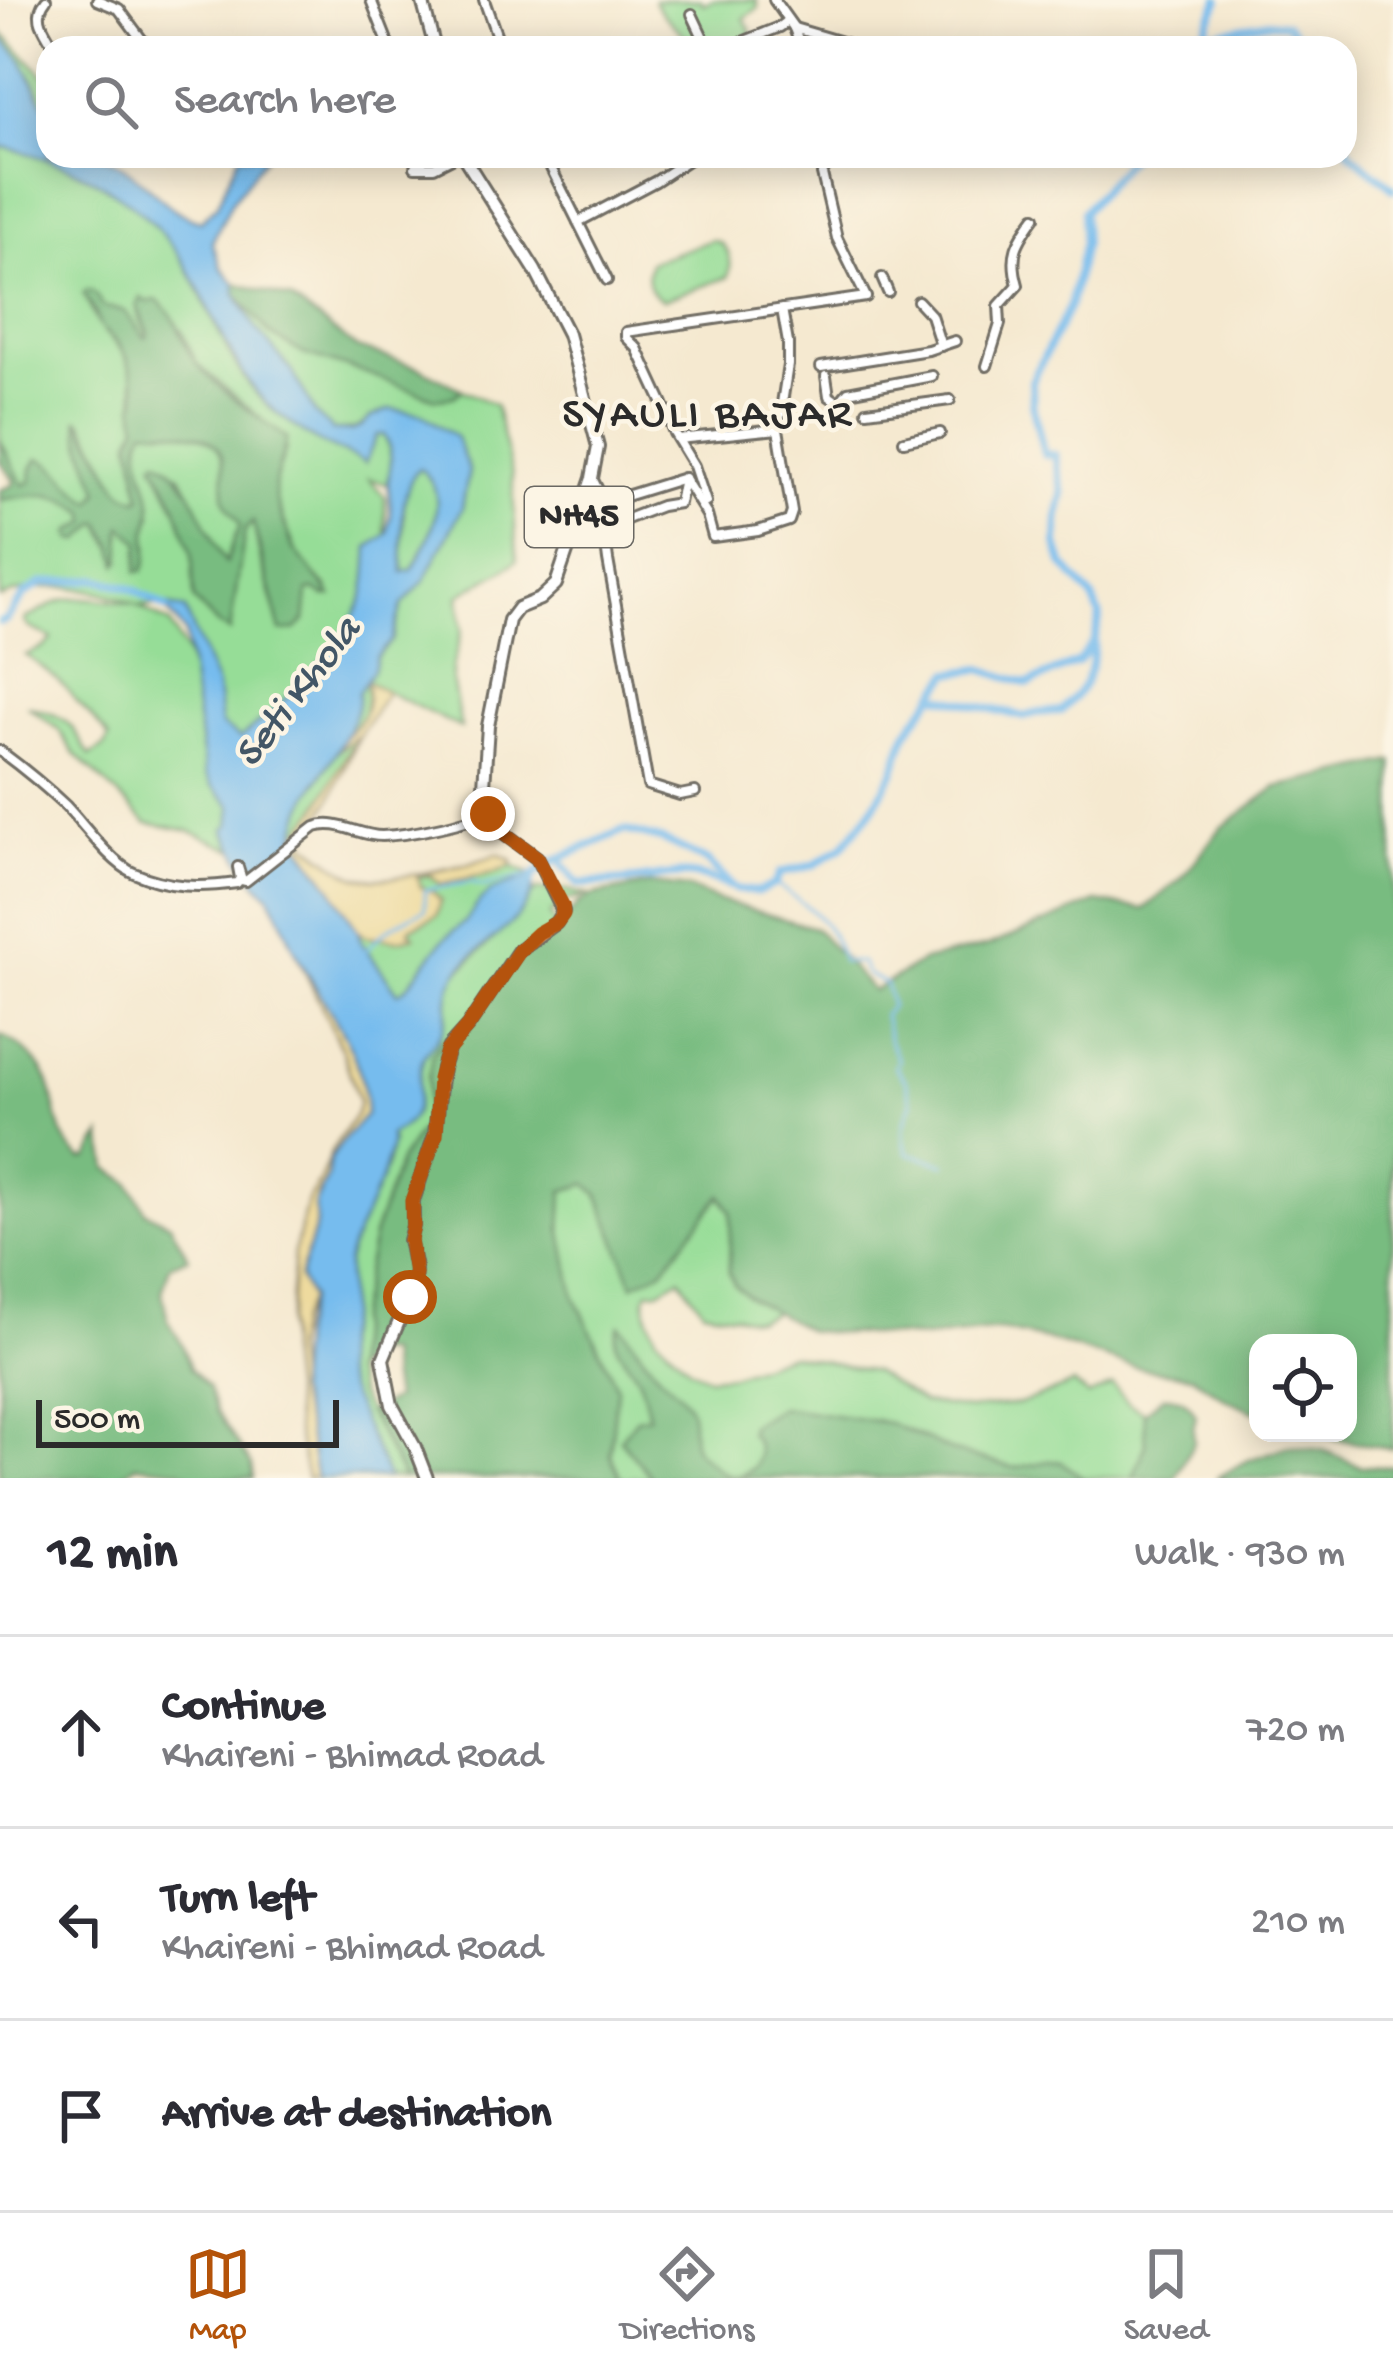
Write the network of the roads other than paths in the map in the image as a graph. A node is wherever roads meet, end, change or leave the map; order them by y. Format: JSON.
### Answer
{"nodes":[{"id":1,"x":46,"y":0,"type":"edge"},
{"id":2,"x":98,"y":0,"type":"edge"},
{"id":3,"x":371,"y":0,"type":"edge"},
{"id":4,"x":422,"y":0,"type":"edge"},
{"id":5,"x":484,"y":0,"type":"edge"},
{"id":6,"x":774,"y":0,"type":"edge"},
{"id":7,"x":692,"y":14,"type":"dead end"},
{"id":8,"x":791,"y":25,"type":"junction"},
{"id":9,"x":49,"y":36,"type":"edge"},
{"id":10,"x":139,"y":36,"type":"edge"},
{"id":11,"x":385,"y":36,"type":"edge"},
{"id":12,"x":432,"y":36,"type":"edge"},
{"id":13,"x":498,"y":36,"type":"edge"},
{"id":14,"x":702,"y":36,"type":"edge"},
{"id":15,"x":757,"y":36,"type":"edge"},
{"id":16,"x":795,"y":36,"type":"edge"},
{"id":17,"x":825,"y":36,"type":"edge"},
{"id":18,"x":467,"y":168,"type":"edge"},
{"id":19,"x":551,"y":168,"type":"edge"},
{"id":20,"x":676,"y":168,"type":"edge"},
{"id":21,"x":825,"y":168,"type":"edge"},
{"id":22,"x":1035,"y":217,"type":"dead end"},
{"id":23,"x":578,"y":222,"type":"junction"},
{"id":24,"x":842,"y":248,"type":"junction"},
{"id":25,"x":860,"y":253,"type":"dead end"},
{"id":26,"x":882,"y":278,"type":"dead end"},
{"id":27,"x":607,"y":280,"type":"dead end"},
{"id":28,"x":888,"y":292,"type":"dead end"},
{"id":29,"x":918,"y":301,"type":"dead end"},
{"id":30,"x":782,"y":309,"type":"junction"},
{"id":31,"x":955,"y":341,"type":"dead end"},
{"id":32,"x":941,"y":346,"type":"junction"},
{"id":33,"x":987,"y":366,"type":"dead end"},
{"id":34,"x":932,"y":376,"type":"dead end"},
{"id":35,"x":950,"y":400,"type":"dead end"},
{"id":36,"x":867,"y":411,"type":"dead end"},
{"id":37,"x":778,"y":430,"type":"junction"},
{"id":38,"x":940,"y":433,"type":"dead end"},
{"id":39,"x":677,"y":439,"type":"junction"},
{"id":40,"x":904,"y":441,"type":"dead end"},
{"id":41,"x":592,"y":478,"type":"junction"},
{"id":42,"x":684,"y":478,"type":"junction"},
{"id":43,"x":600,"y":504,"type":"junction"},
{"id":44,"x":701,"y":504,"type":"junction"},
{"id":45,"x":604,"y":529,"type":"junction"},
{"id":46,"x":574,"y":532,"type":"junction"},
{"id":47,"x":0,"y":751,"type":"edge"},
{"id":48,"x":694,"y":792,"type":"dead end"},
{"id":49,"x":488,"y":814,"type":"junction"},
{"id":50,"x":427,"y":1478,"type":"edge"}],
"edges":[{"from":1,"to":9,"type":"street"},
{"from":2,"to":10,"type":"street"},
{"from":3,"to":11,"type":"street"},
{"from":4,"to":12,"type":"main road"},
{"from":5,"to":13,"type":"street"},
{"from":6,"to":8,"type":"street"},
{"from":7,"to":14,"type":"street"},
{"from":8,"to":15,"type":"street"},
{"from":8,"to":16,"type":"street"},
{"from":8,"to":17,"type":"street"},
{"from":18,"to":41,"type":"main road","number":"NH45"},
{"from":19,"to":23,"type":"street"},
{"from":20,"to":23,"type":"street"},
{"from":21,"to":24,"type":"street"},
{"from":22,"to":33,"type":"street"},
{"from":23,"to":27,"type":"street"},
{"from":24,"to":25,"type":"street"},
{"from":24,"to":30,"type":"street"},
{"from":26,"to":28,"type":"street"},
{"from":29,"to":32,"type":"street"},
{"from":30,"to":37,"type":"street"},
{"from":30,"to":39,"type":"street"},
{"from":31,"to":32,"type":"street"},
{"from":32,"to":34,"type":"street"},
{"from":35,"to":36,"type":"street"},
{"from":37,"to":39,"type":"street"},
{"from":37,"to":44,"type":"street"},
{"from":38,"to":40,"type":"street"},
{"from":39,"to":44,"type":"street"},
{"from":41,"to":43,"type":"street"},
{"from":41,"to":46,"type":"main road","number":"NH45"},
{"from":42,"to":43,"type":"street"},
{"from":42,"to":44,"type":"street"},
{"from":42,"to":45,"type":"street"},
{"from":43,"to":45,"type":"street"},
{"from":45,"to":46,"type":"street"},
{"from":45,"to":48,"type":"street"},
{"from":46,"to":49,"type":"main road","number":"NH45"},
{"from":47,"to":49,"type":"street"},
{"from":49,"to":50,"type":"main road"}]}
